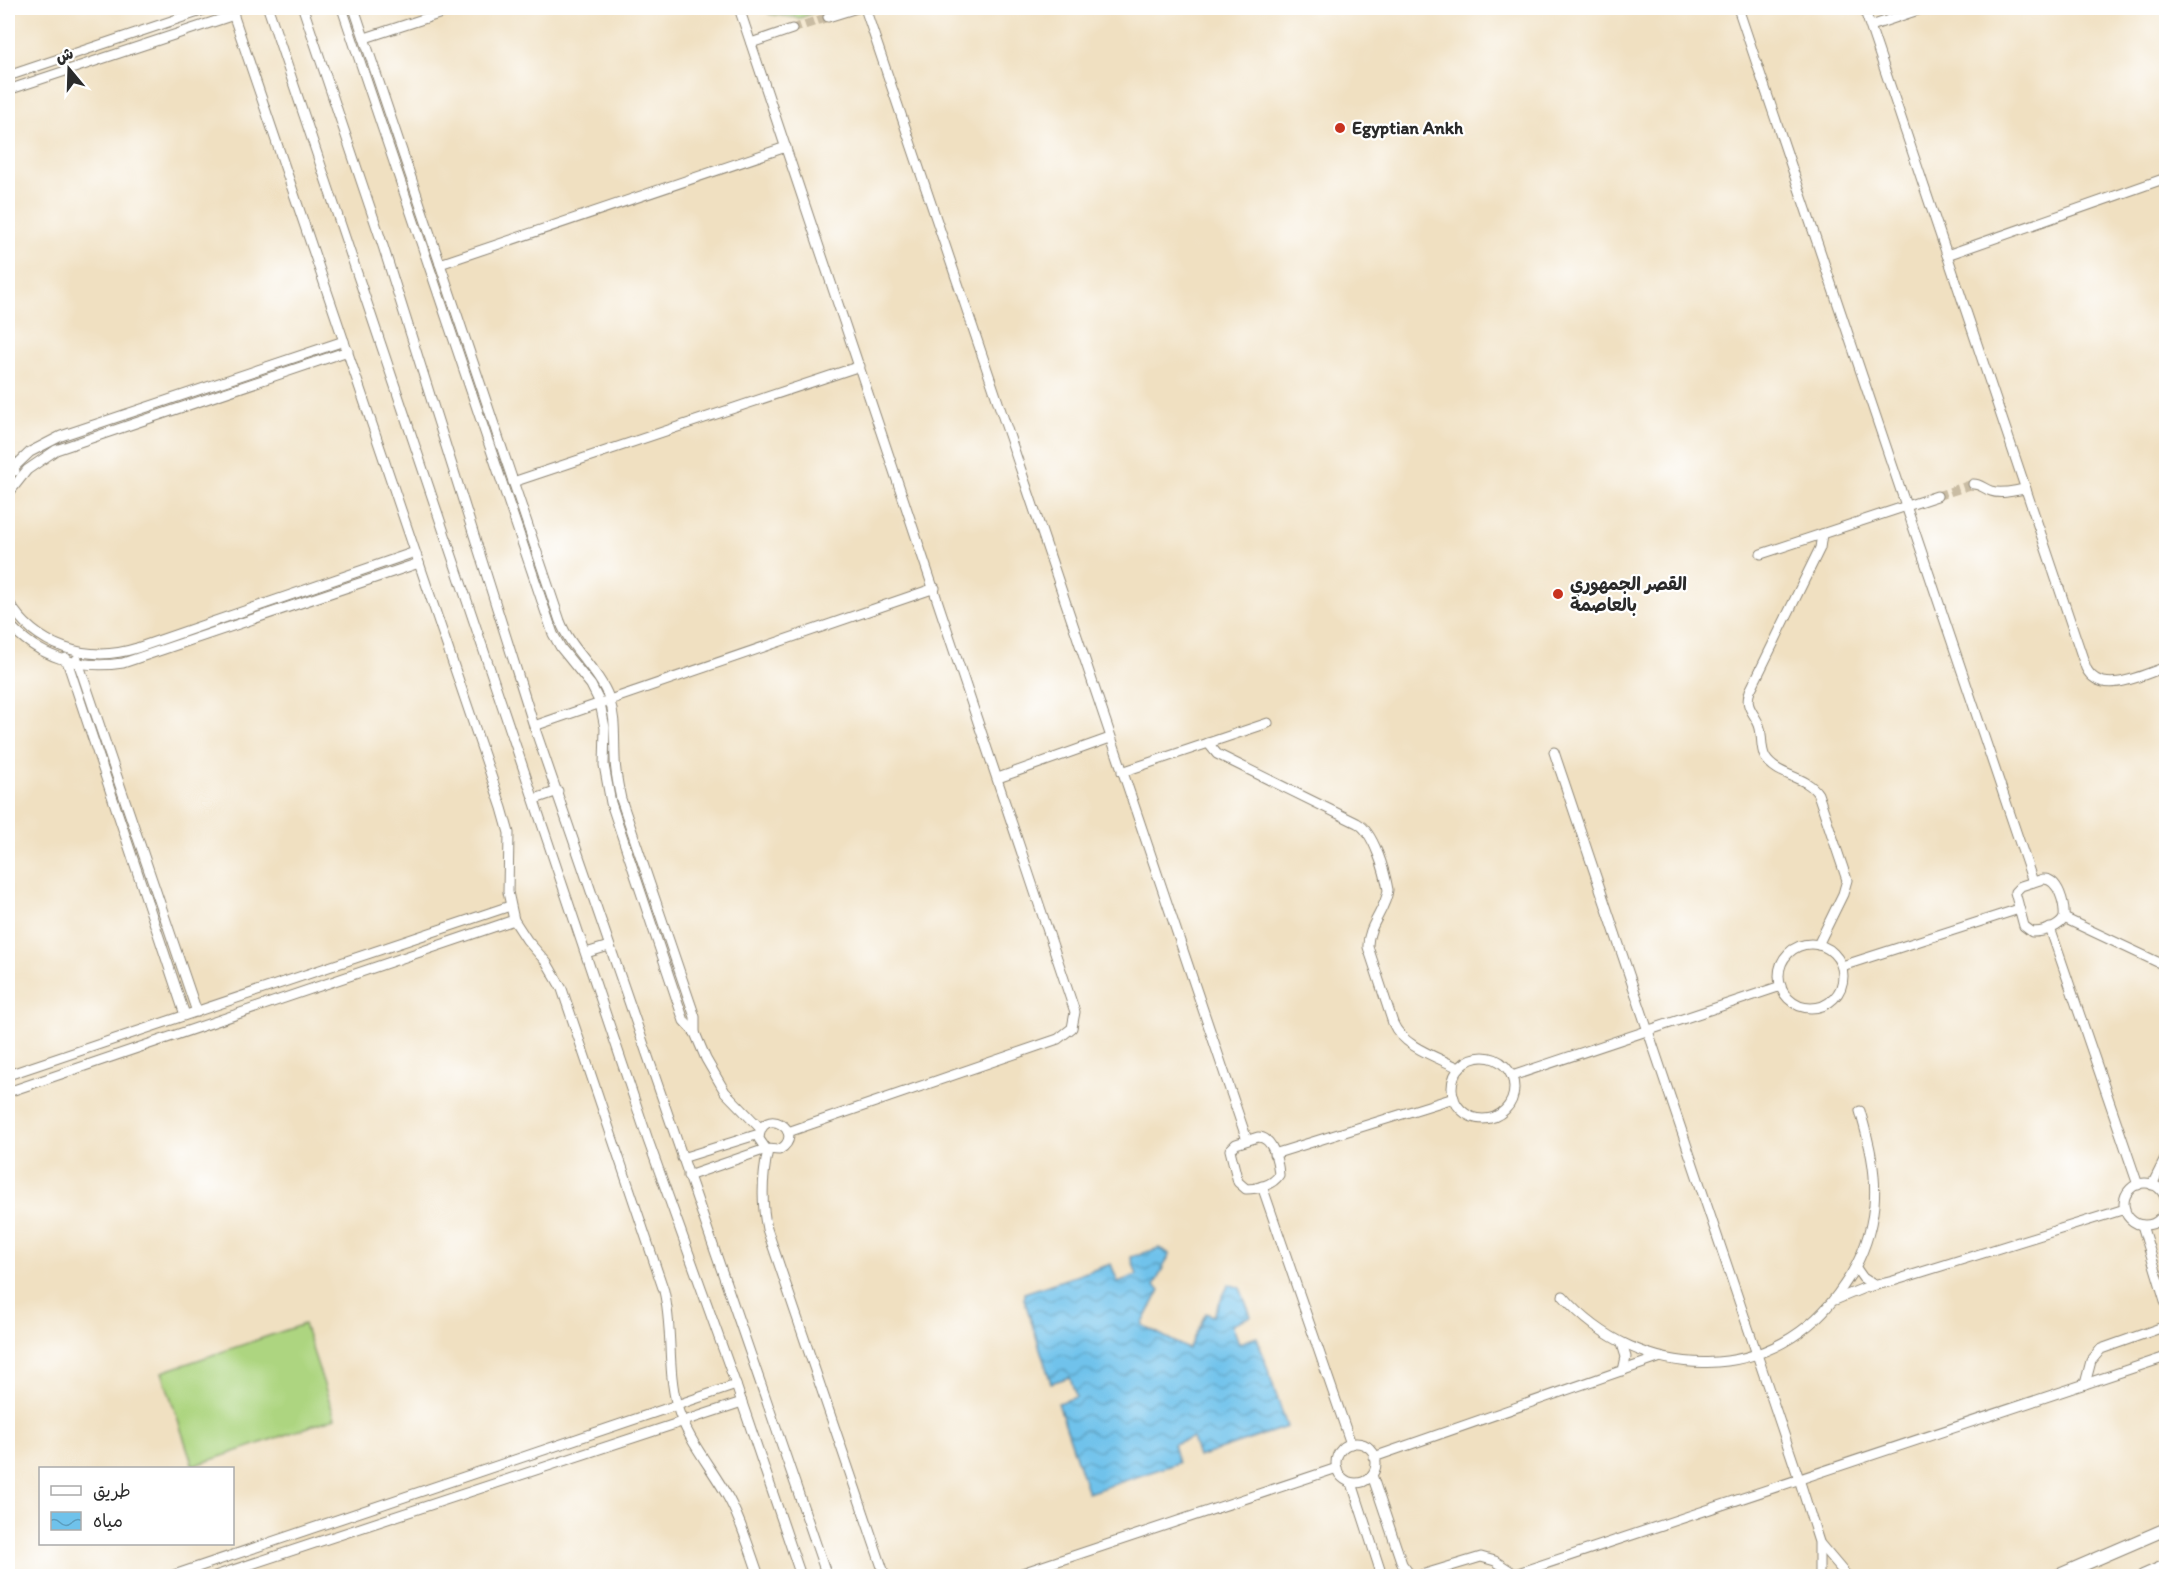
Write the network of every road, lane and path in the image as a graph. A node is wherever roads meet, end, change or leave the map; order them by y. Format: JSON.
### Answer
{"nodes":[{"id":1,"x":210,"y":8,"type":"edge"},
{"id":2,"x":268,"y":8,"type":"edge"},
{"id":3,"x":303,"y":8,"type":"edge"},
{"id":4,"x":342,"y":8,"type":"edge"},
{"id":5,"x":354,"y":8,"type":"edge"},
{"id":6,"x":457,"y":8,"type":"edge"},
{"id":7,"x":739,"y":8,"type":"edge"},
{"id":8,"x":857,"y":8,"type":"edge"},
{"id":9,"x":865,"y":8,"type":"edge"},
{"id":10,"x":1738,"y":8,"type":"edge"},
{"id":11,"x":1864,"y":8,"type":"edge"},
{"id":12,"x":1924,"y":8,"type":"edge"},
{"id":13,"x":233,"y":11,"type":"edge"},
{"id":14,"x":828,"y":17,"type":"tunnel mouth"},
{"id":15,"x":1870,"y":26,"type":"junction"},
{"id":16,"x":792,"y":29,"type":"tunnel mouth"},
{"id":17,"x":364,"y":38,"type":"junction"},
{"id":18,"x":751,"y":43,"type":"junction"},
{"id":19,"x":8,"y":75,"type":"edge"},
{"id":20,"x":8,"y":90,"type":"edge"},
{"id":21,"x":786,"y":147,"type":"junction"},
{"id":22,"x":2166,"y":178,"type":"edge"},
{"id":23,"x":1947,"y":255,"type":"junction"},
{"id":24,"x":440,"y":264,"type":"junction"},
{"id":25,"x":344,"y":341,"type":"junction"},
{"id":26,"x":348,"y":351,"type":"junction"},
{"id":27,"x":860,"y":366,"type":"junction"},
{"id":28,"x":8,"y":452,"type":"edge"},
{"id":29,"x":10,"y":470,"type":"edge"},
{"id":30,"x":19,"y":478,"type":"junction"},
{"id":31,"x":513,"y":482,"type":"junction"},
{"id":32,"x":1973,"y":484,"type":"tunnel mouth"},
{"id":33,"x":9,"y":488,"type":"edge"},
{"id":34,"x":2026,"y":489,"type":"junction"},
{"id":35,"x":1937,"y":496,"type":"tunnel mouth"},
{"id":36,"x":1905,"y":507,"type":"junction"},
{"id":37,"x":1822,"y":534,"type":"junction"},
{"id":38,"x":415,"y":552,"type":"junction"},
{"id":39,"x":1761,"y":554,"type":"dead end"},
{"id":40,"x":419,"y":563,"type":"junction"},
{"id":41,"x":935,"y":588,"type":"junction"},
{"id":42,"x":8,"y":601,"type":"edge"},
{"id":43,"x":8,"y":623,"type":"edge"},
{"id":44,"x":67,"y":650,"type":"junction"},
{"id":45,"x":78,"y":652,"type":"junction"},
{"id":46,"x":66,"y":661,"type":"junction"},
{"id":47,"x":78,"y":664,"type":"junction"},
{"id":48,"x":2166,"y":667,"type":"edge"},
{"id":49,"x":605,"y":701,"type":"junction"},
{"id":50,"x":1268,"y":723,"type":"dead end"},
{"id":51,"x":534,"y":726,"type":"junction"},
{"id":52,"x":1110,"y":738,"type":"junction"},
{"id":53,"x":1208,"y":743,"type":"junction"},
{"id":54,"x":1554,"y":752,"type":"dead end"},
{"id":55,"x":1122,"y":772,"type":"junction"},
{"id":56,"x":998,"y":778,"type":"junction"},
{"id":57,"x":558,"y":791,"type":"junction"},
{"id":58,"x":535,"y":799,"type":"junction"},
{"id":59,"x":2033,"y":882,"type":"junction"},
{"id":60,"x":510,"y":906,"type":"junction"},
{"id":61,"x":2019,"y":909,"type":"junction"},
{"id":62,"x":2064,"y":918,"type":"junction"},
{"id":63,"x":514,"y":920,"type":"junction"},
{"id":64,"x":2050,"y":928,"type":"junction"},
{"id":65,"x":1818,"y":945,"type":"junction"},
{"id":66,"x":609,"y":946,"type":"junction"},
{"id":67,"x":586,"y":953,"type":"junction"},
{"id":68,"x":1842,"y":966,"type":"junction"},
{"id":69,"x":2166,"y":966,"type":"edge"},
{"id":70,"x":1781,"y":987,"type":"junction"},
{"id":71,"x":197,"y":1012,"type":"junction"},
{"id":72,"x":185,"y":1015,"type":"junction"},
{"id":73,"x":1647,"y":1031,"type":"junction"},
{"id":74,"x":1459,"y":1068,"type":"junction"},
{"id":75,"x":8,"y":1075,"type":"edge"},
{"id":76,"x":1512,"y":1076,"type":"junction"},
{"id":77,"x":8,"y":1092,"type":"edge"},
{"id":78,"x":1454,"y":1098,"type":"junction"},
{"id":79,"x":1860,"y":1111,"type":"dead end"},
{"id":80,"x":760,"y":1132,"type":"junction"},
{"id":81,"x":788,"y":1132,"type":"junction"},
{"id":82,"x":1247,"y":1140,"type":"junction"},
{"id":83,"x":767,"y":1150,"type":"junction"},
{"id":84,"x":1274,"y":1154,"type":"junction"},
{"id":85,"x":2166,"y":1157,"type":"edge"},
{"id":86,"x":682,"y":1158,"type":"junction"},
{"id":87,"x":688,"y":1176,"type":"junction"},
{"id":88,"x":2138,"y":1185,"type":"junction"},
{"id":89,"x":2152,"y":1185,"type":"junction"},
{"id":90,"x":1262,"y":1186,"type":"junction"},
{"id":91,"x":2166,"y":1198,"type":"edge"},
{"id":92,"x":2125,"y":1209,"type":"junction"},
{"id":93,"x":2160,"y":1219,"type":"junction"},
{"id":94,"x":2142,"y":1225,"type":"junction"},
{"id":95,"x":2166,"y":1241,"type":"edge"},
{"id":96,"x":1856,"y":1268,"type":"junction"},
{"id":97,"x":1874,"y":1285,"type":"junction"},
{"id":98,"x":1563,"y":1296,"type":"dead end"},
{"id":99,"x":2166,"y":1297,"type":"edge"},
{"id":100,"x":1835,"y":1299,"type":"junction"},
{"id":101,"x":2166,"y":1326,"type":"edge"},
{"id":102,"x":1622,"y":1344,"type":"junction"},
{"id":103,"x":1756,"y":1354,"type":"junction"},
{"id":104,"x":2166,"y":1357,"type":"edge"},
{"id":105,"x":1660,"y":1358,"type":"junction"},
{"id":106,"x":1623,"y":1371,"type":"junction"},
{"id":107,"x":736,"y":1384,"type":"junction"},
{"id":108,"x":2085,"y":1384,"type":"junction"},
{"id":109,"x":742,"y":1402,"type":"junction"},
{"id":110,"x":677,"y":1406,"type":"junction"},
{"id":111,"x":683,"y":1421,"type":"junction"},
{"id":112,"x":1351,"y":1444,"type":"junction"},
{"id":113,"x":1374,"y":1456,"type":"junction"},
{"id":114,"x":1337,"y":1468,"type":"junction"},
{"id":115,"x":1372,"y":1475,"type":"junction"},
{"id":116,"x":1799,"y":1479,"type":"junction"},
{"id":117,"x":1352,"y":1483,"type":"junction"},
{"id":118,"x":1377,"y":1491,"type":"junction"},
{"id":119,"x":1357,"y":1497,"type":"junction"},
{"id":120,"x":2166,"y":1528,"type":"edge"},
{"id":121,"x":1819,"y":1542,"type":"junction"},
{"id":122,"x":1396,"y":1549,"type":"junction"},
{"id":123,"x":1382,"y":1551,"type":"junction"},
{"id":124,"x":2166,"y":1566,"type":"edge"},
{"id":125,"x":1512,"y":1575,"type":"edge"},
{"id":126,"x":171,"y":1576,"type":"edge"},
{"id":127,"x":215,"y":1576,"type":"edge"},
{"id":128,"x":759,"y":1576,"type":"edge"},
{"id":129,"x":801,"y":1576,"type":"edge"},
{"id":130,"x":827,"y":1576,"type":"edge"},
{"id":131,"x":885,"y":1576,"type":"edge"},
{"id":132,"x":1013,"y":1576,"type":"edge"},
{"id":133,"x":1382,"y":1576,"type":"edge"},
{"id":134,"x":1411,"y":1576,"type":"edge"},
{"id":135,"x":1418,"y":1576,"type":"edge"},
{"id":136,"x":1819,"y":1576,"type":"edge"},
{"id":137,"x":1846,"y":1576,"type":"edge"},
{"id":138,"x":2057,"y":1576,"type":"edge"},
{"id":139,"x":2143,"y":1576,"type":"edge"}],
"edges":[{"from":1,"to":19,"type":"street"},
{"from":2,"to":58,"type":"street"},
{"from":3,"to":51,"type":"street"},
{"from":4,"to":49,"type":"street"},
{"from":5,"to":17,"type":"street"},
{"from":6,"to":17,"type":"street"},
{"from":7,"to":18,"type":"street"},
{"from":8,"to":14,"type":"street"},
{"from":9,"to":52,"type":"street"},
{"from":10,"to":36,"type":"street"},
{"from":11,"to":15,"type":"street"},
{"from":12,"to":15,"type":"street"},
{"from":13,"to":20,"type":"street"},
{"from":13,"to":25,"type":"street"},
{"from":15,"to":23,"type":"street"},
{"from":16,"to":18,"type":"street"},
{"from":17,"to":24,"type":"street"},
{"from":18,"to":21,"type":"street"},
{"from":21,"to":24,"type":"street"},
{"from":21,"to":27,"type":"street"},
{"from":22,"to":23,"type":"street"},
{"from":23,"to":34,"type":"street"},
{"from":24,"to":31,"type":"street"},
{"from":25,"to":26,"type":"street"},
{"from":25,"to":29,"type":"street"},
{"from":26,"to":30,"type":"street"},
{"from":26,"to":38,"type":"street"},
{"from":27,"to":31,"type":"street"},
{"from":27,"to":41,"type":"street"},
{"from":28,"to":29,"type":"street"},
{"from":29,"to":30,"type":"street"},
{"from":30,"to":33,"type":"street"},
{"from":31,"to":49,"type":"street"},
{"from":32,"to":34,"type":"street"},
{"from":34,"to":48,"type":"street"},
{"from":35,"to":36,"type":"street"},
{"from":36,"to":37,"type":"street"},
{"from":36,"to":59,"type":"street"},
{"from":37,"to":39,"type":"street"},
{"from":37,"to":65,"type":"street"},
{"from":38,"to":40,"type":"street"},
{"from":38,"to":45,"type":"street"},
{"from":40,"to":47,"type":"street"},
{"from":40,"to":60,"type":"street"},
{"from":41,"to":49,"type":"street"},
{"from":41,"to":56,"type":"street"},
{"from":42,"to":44,"type":"street"},
{"from":43,"to":46,"type":"street"},
{"from":44,"to":45,"type":"street"},
{"from":44,"to":46,"type":"street"},
{"from":45,"to":47,"type":"street"},
{"from":46,"to":47,"type":"street"},
{"from":46,"to":72,"type":"street"},
{"from":47,"to":71,"type":"street"},
{"from":49,"to":51,"type":"street"},
{"from":49,"to":80,"type":"street"},
{"from":50,"to":53,"type":"street"},
{"from":51,"to":57,"type":"street"},
{"from":52,"to":55,"type":"street"},
{"from":52,"to":56,"type":"street"},
{"from":53,"to":55,"type":"street"},
{"from":53,"to":74,"type":"street"},
{"from":54,"to":73,"type":"street"},
{"from":55,"to":82,"type":"street"},
{"from":56,"to":81,"type":"street"},
{"from":57,"to":58,"type":"street"},
{"from":57,"to":66,"type":"street"},
{"from":58,"to":67,"type":"street"},
{"from":59,"to":61,"type":"street"},
{"from":59,"to":62,"type":"street"},
{"from":60,"to":63,"type":"street"},
{"from":60,"to":71,"type":"street"},
{"from":61,"to":64,"type":"street"},
{"from":61,"to":68,"type":"street"},
{"from":62,"to":64,"type":"street"},
{"from":62,"to":69,"type":"street"},
{"from":63,"to":77,"type":"street"},
{"from":63,"to":110,"type":"street"},
{"from":64,"to":88,"type":"street"},
{"from":65,"to":68,"type":"street"},
{"from":65,"to":70,"type":"street"},
{"from":66,"to":67,"type":"street"},
{"from":66,"to":86,"type":"street"},
{"from":67,"to":107,"type":"street"},
{"from":68,"to":70,"type":"street"},
{"from":70,"to":73,"type":"street"},
{"from":71,"to":72,"type":"street"},
{"from":72,"to":75,"type":"street"},
{"from":73,"to":76,"type":"street"},
{"from":73,"to":103,"type":"street"},
{"from":74,"to":76,"type":"street"},
{"from":74,"to":78,"type":"street"},
{"from":76,"to":78,"type":"street"},
{"from":78,"to":84,"type":"street"},
{"from":79,"to":96,"type":"street"},
{"from":80,"to":81,"type":"street"},
{"from":80,"to":83,"type":"street"},
{"from":80,"to":86,"type":"street"},
{"from":81,"to":83,"type":"street"},
{"from":82,"to":84,"type":"street"},
{"from":82,"to":90,"type":"street"},
{"from":83,"to":87,"type":"street"},
{"from":83,"to":131,"type":"street"},
{"from":84,"to":90,"type":"street"},
{"from":85,"to":89,"type":"street"},
{"from":86,"to":87,"type":"street"},
{"from":87,"to":130,"type":"street"},
{"from":88,"to":89,"type":"street"},
{"from":88,"to":92,"type":"street"},
{"from":89,"to":91,"type":"street"},
{"from":90,"to":112,"type":"street"},
{"from":91,"to":93,"type":"street"},
{"from":92,"to":94,"type":"street"},
{"from":92,"to":97,"type":"street"},
{"from":93,"to":94,"type":"street"},
{"from":93,"to":95,"type":"street"},
{"from":94,"to":99,"type":"street"},
{"from":96,"to":97,"type":"street"},
{"from":96,"to":100,"type":"street"},
{"from":97,"to":100,"type":"street"},
{"from":98,"to":102,"type":"street"},
{"from":100,"to":103,"type":"street"},
{"from":101,"to":108,"type":"street"},
{"from":102,"to":105,"type":"street"},
{"from":102,"to":106,"type":"street"},
{"from":103,"to":105,"type":"street"},
{"from":103,"to":116,"type":"street"},
{"from":104,"to":108,"type":"street"},
{"from":105,"to":106,"type":"street"},
{"from":106,"to":113,"type":"street"},
{"from":107,"to":109,"type":"street"},
{"from":107,"to":110,"type":"street"},
{"from":108,"to":116,"type":"street"},
{"from":109,"to":111,"type":"street"},
{"from":109,"to":129,"type":"street"},
{"from":110,"to":111,"type":"street"},
{"from":110,"to":126,"type":"street"},
{"from":111,"to":127,"type":"street"},
{"from":111,"to":128,"type":"street"},
{"from":112,"to":113,"type":"street"},
{"from":112,"to":114,"type":"street"},
{"from":113,"to":115,"type":"street"},
{"from":114,"to":117,"type":"street"},
{"from":114,"to":132,"type":"street"},
{"from":115,"to":117,"type":"street"},
{"from":115,"to":118,"type":"street"},
{"from":116,"to":121,"type":"street"},
{"from":116,"to":125,"type":"street"},
{"from":117,"to":119,"type":"street"},
{"from":118,"to":119,"type":"street"},
{"from":118,"to":122,"type":"street"},
{"from":119,"to":123,"type":"street"},
{"from":120,"to":138,"type":"main road"},
{"from":121,"to":136,"type":"street"},
{"from":121,"to":137,"type":"street"},
{"from":122,"to":123,"type":"street"},
{"from":122,"to":134,"type":"street"},
{"from":123,"to":133,"type":"street"},
{"from":124,"to":139,"type":"main road"},
{"from":125,"to":135,"type":"street"}]}
